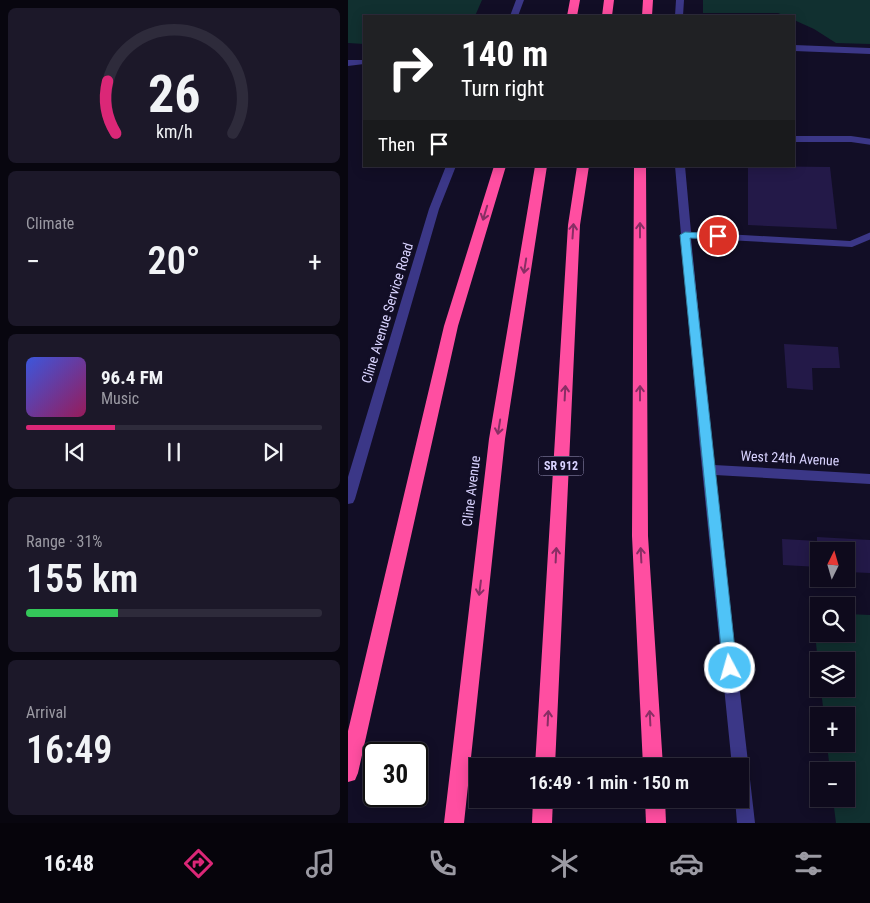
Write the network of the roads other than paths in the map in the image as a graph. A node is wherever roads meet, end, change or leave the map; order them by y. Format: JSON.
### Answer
{"nodes":[{"id":1,"x":520,"y":0,"type":"edge"},
{"id":2,"x":609,"y":0,"type":"edge"},
{"id":3,"x":648,"y":0,"type":"edge"},
{"id":4,"x":680,"y":0,"type":"edge"},
{"id":5,"x":514,"y":15,"type":"edge"},
{"id":6,"x":607,"y":15,"type":"edge"},
{"id":7,"x":647,"y":15,"type":"edge"},
{"id":8,"x":679,"y":15,"type":"edge"},
{"id":9,"x":795,"y":48,"type":"edge"},
{"id":10,"x":870,"y":51,"type":"edge"},
{"id":11,"x":363,"y":62,"type":"edge"},
{"id":12,"x":348,"y":63,"type":"edge"},
{"id":13,"x":795,"y":139,"type":"edge"},
{"id":14,"x":870,"y":142,"type":"edge"},
{"id":15,"x":451,"y":167,"type":"edge"},
{"id":16,"x":500,"y":167,"type":"edge"},
{"id":17,"x":541,"y":167,"type":"edge"},
{"id":18,"x":583,"y":167,"type":"edge"},
{"id":19,"x":640,"y":167,"type":"edge"},
{"id":20,"x":680,"y":167,"type":"edge"},
{"id":21,"x":685,"y":235,"type":"junction"},
{"id":22,"x":870,"y":235,"type":"edge"},
{"id":23,"x":709,"y":470,"type":"junction"},
{"id":24,"x":870,"y":479,"type":"edge"},
{"id":25,"x":348,"y":500,"type":"edge"},
{"id":26,"x":545,"y":758,"type":"edge"},
{"id":27,"x":653,"y":758,"type":"edge"},
{"id":28,"x":739,"y":758,"type":"edge"},
{"id":29,"x":348,"y":773,"type":"edge"},
{"id":30,"x":655,"y":808,"type":"edge"},
{"id":31,"x":744,"y":808,"type":"edge"},
{"id":32,"x":454,"y":823,"type":"edge"},
{"id":33,"x":656,"y":823,"type":"edge"},
{"id":34,"x":746,"y":823,"type":"edge"}],
"edges":[{"from":1,"to":5,"type":"street"},
{"from":2,"to":6,"type":"highway"},
{"from":3,"to":7,"type":"highway"},
{"from":4,"to":8,"type":"street"},
{"from":9,"to":10,"type":"street"},
{"from":11,"to":12,"type":"street"},
{"from":13,"to":14,"type":"street"},
{"from":15,"to":25,"type":"street","name":"Cline Avenue Service Road"},
{"from":16,"to":29,"type":"highway","one_way":true},
{"from":17,"to":32,"type":"highway","name":"Cline Avenue","one_way":true},
{"from":26,"to":18,"type":"highway","number":"SR 912","one_way":true},
{"from":27,"to":19,"type":"highway","one_way":true},
{"from":20,"to":21,"type":"street"},
{"from":21,"to":22,"type":"street"},
{"from":21,"to":23,"type":"street"},
{"from":23,"to":24,"type":"street","name":"West 24th Avenue"},
{"from":23,"to":28,"type":"street"},
{"from":30,"to":33,"type":"highway"},
{"from":31,"to":34,"type":"street"}]}
